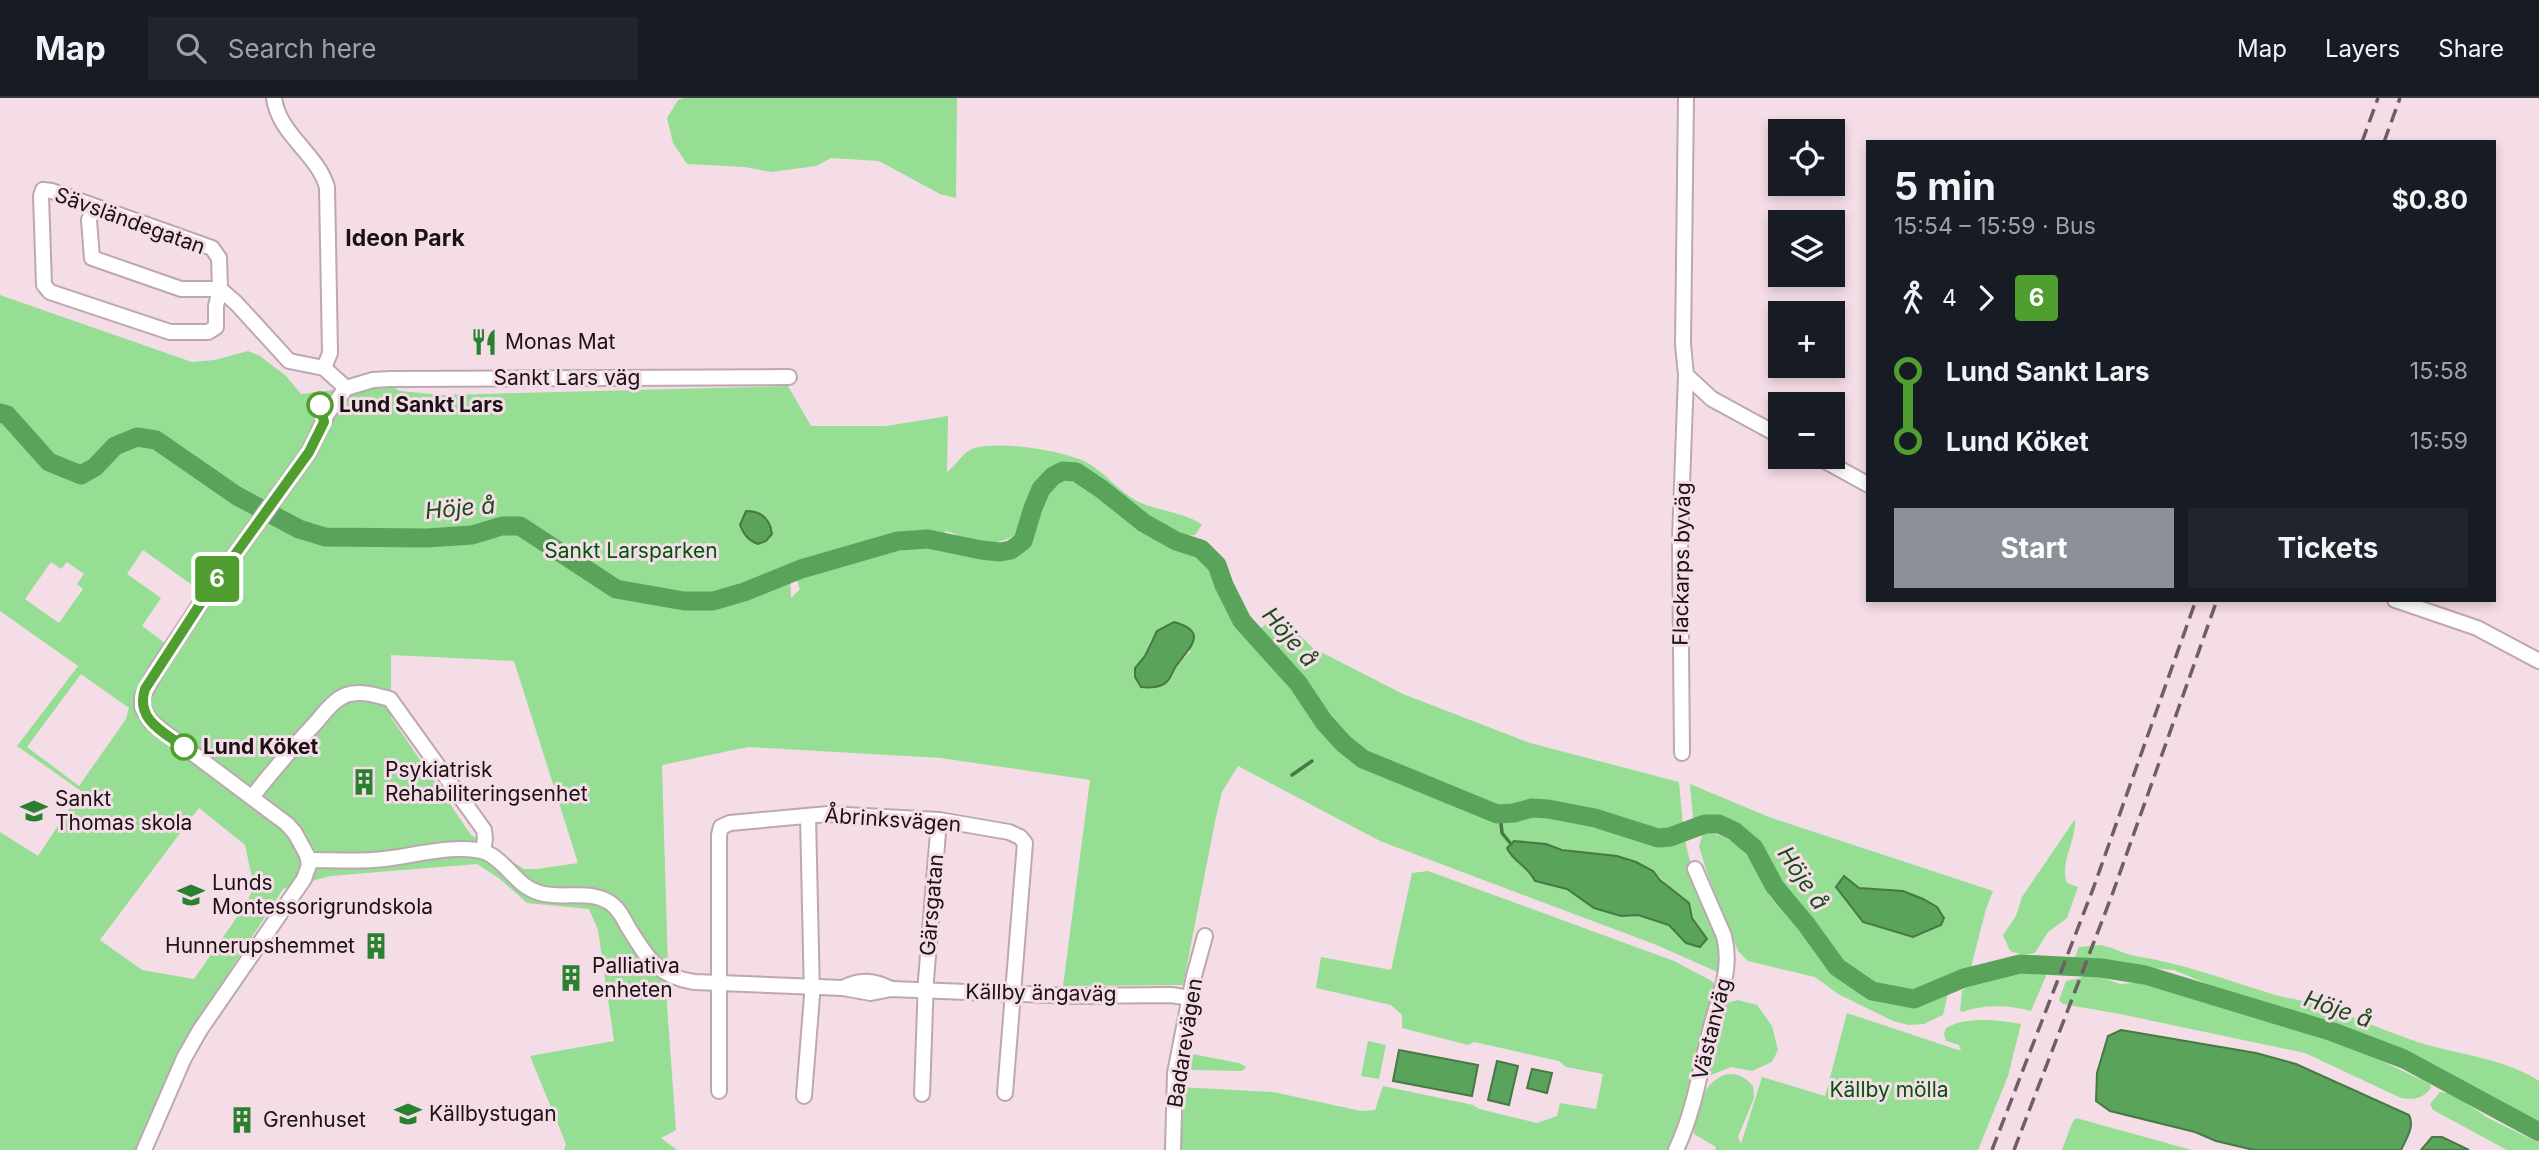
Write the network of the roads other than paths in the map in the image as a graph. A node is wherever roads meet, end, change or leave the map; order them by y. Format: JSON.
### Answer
{"nodes":[{"id":1,"x":274,"y":98,"type":"edge"},
{"id":2,"x":1686,"y":98,"type":"edge"},
{"id":3,"x":94,"y":207,"type":"junction"},
{"id":4,"x":224,"y":293,"type":"junction"},
{"id":5,"x":324,"y":368,"type":"junction"},
{"id":6,"x":1686,"y":375,"type":"junction"},
{"id":7,"x":789,"y":377,"type":"dead end"},
{"id":8,"x":346,"y":388,"type":"junction"},
{"id":9,"x":1768,"y":429,"type":"edge"},
{"id":10,"x":1839,"y":469,"type":"edge"},
{"id":11,"x":1866,"y":484,"type":"edge"},
{"id":12,"x":2401,"y":602,"type":"edge"},
{"id":13,"x":2539,"y":661,"type":"edge"},
{"id":14,"x":1682,"y":753,"type":"dead end"},
{"id":15,"x":252,"y":797,"type":"junction"},
{"id":16,"x":808,"y":816,"type":"junction"},
{"id":17,"x":939,"y":820,"type":"junction"},
{"id":18,"x":483,"y":852,"type":"junction"},
{"id":19,"x":309,"y":860,"type":"junction"},
{"id":20,"x":1695,"y":869,"type":"dead end"},
{"id":21,"x":1205,"y":936,"type":"dead end"},
{"id":22,"x":720,"y":984,"type":"junction"},
{"id":23,"x":812,"y":988,"type":"junction"},
{"id":24,"x":926,"y":990,"type":"junction"},
{"id":25,"x":1014,"y":994,"type":"junction"},
{"id":26,"x":1190,"y":998,"type":"junction"},
{"id":27,"x":719,"y":1091,"type":"dead end"},
{"id":28,"x":1005,"y":1093,"type":"dead end"},
{"id":29,"x":922,"y":1094,"type":"dead end"},
{"id":30,"x":804,"y":1096,"type":"dead end"},
{"id":31,"x":144,"y":1150,"type":"edge"},
{"id":32,"x":1173,"y":1150,"type":"edge"},
{"id":33,"x":1676,"y":1150,"type":"edge"}],
"edges":[{"from":1,"to":5,"type":"street"},
{"from":2,"to":6,"type":"street","name":"Flackarps byväg"},
{"from":3,"to":4,"type":"street","name":"Sävsländegatan"},
{"from":3,"to":4,"type":"street"},
{"from":3,"to":4,"type":"street","name":"Sävsländegatan"},
{"from":4,"to":5,"type":"street"},
{"from":5,"to":8,"type":"street"},
{"from":6,"to":9,"type":"street"},
{"from":6,"to":14,"type":"street","name":"Flackarps byväg"},
{"from":7,"to":8,"type":"street","name":"Sankt Lars väg"},
{"from":8,"to":15,"type":"street"},
{"from":10,"to":11,"type":"street"},
{"from":12,"to":13,"type":"street"},
{"from":15,"to":18,"type":"street"},
{"from":15,"to":19,"type":"street"},
{"from":16,"to":17,"type":"street","name":"Åbrinksvägen"},
{"from":16,"to":22,"type":"street","name":"Åbrinksvägen"},
{"from":16,"to":23,"type":"street"},
{"from":17,"to":24,"type":"street","name":"Gärsgatan"},
{"from":17,"to":25,"type":"street","name":"Åbrinksvägen"},
{"from":18,"to":19,"type":"street"},
{"from":18,"to":22,"type":"street","name":"Källby ängaväg"},
{"from":19,"to":31,"type":"street"},
{"from":20,"to":33,"type":"street","name":"Västanväg"},
{"from":21,"to":26,"type":"street","name":"Badarevägen"},
{"from":22,"to":23,"type":"street","name":"Källby ängaväg"},
{"from":22,"to":27,"type":"street"},
{"from":23,"to":24,"type":"street","name":"Källby ängaväg"},
{"from":23,"to":30,"type":"street"},
{"from":24,"to":25,"type":"street","name":"Källby ängaväg"},
{"from":24,"to":29,"type":"street","name":"Gärsgatan"},
{"from":25,"to":26,"type":"street","name":"Källby ängaväg"},
{"from":25,"to":28,"type":"street"},
{"from":26,"to":32,"type":"street","name":"Badarevägen"}]}
